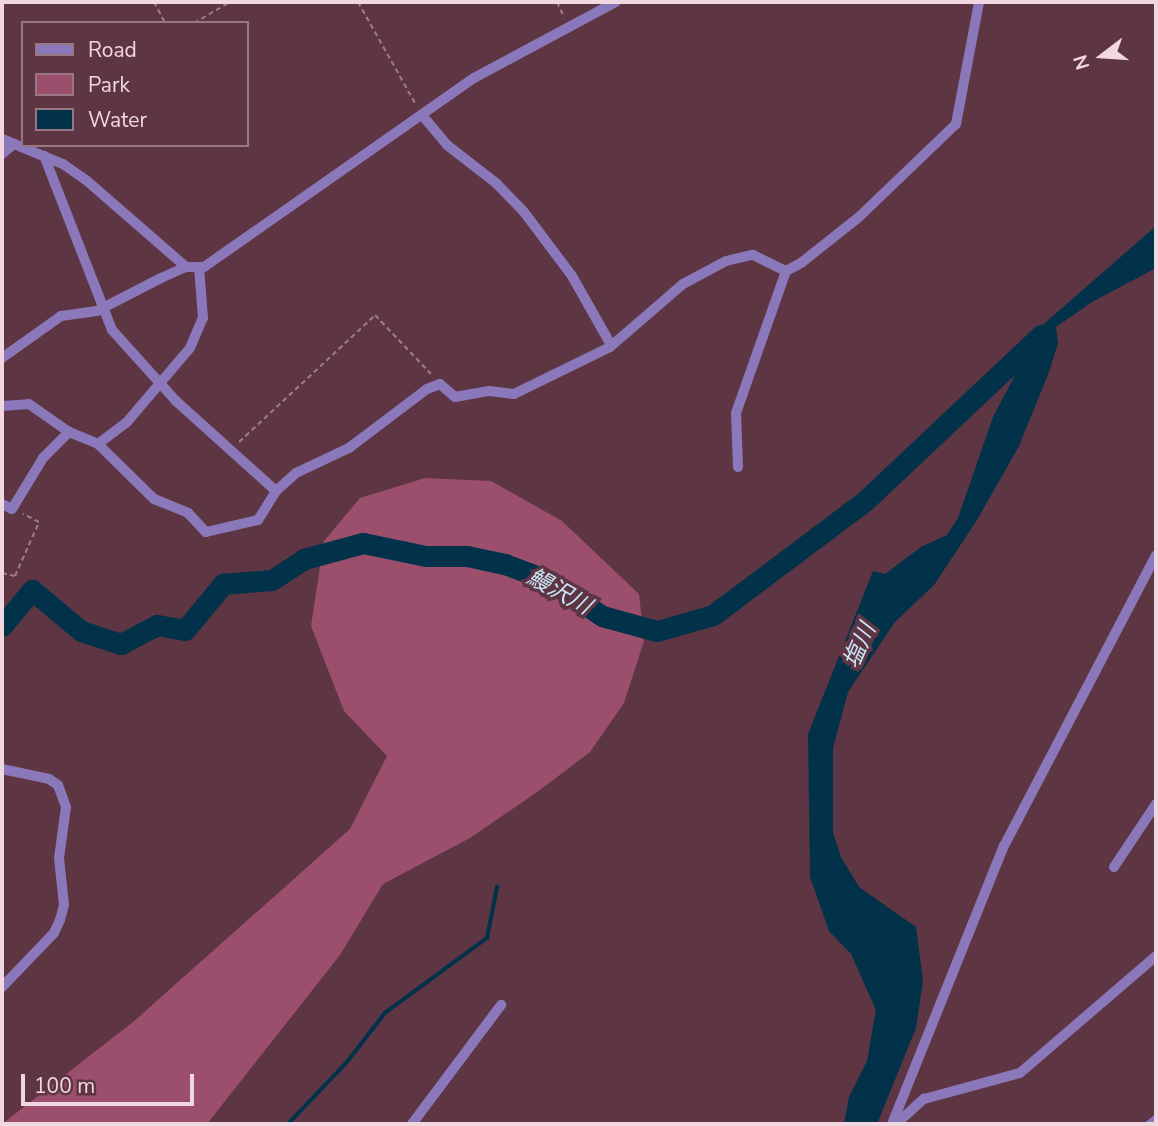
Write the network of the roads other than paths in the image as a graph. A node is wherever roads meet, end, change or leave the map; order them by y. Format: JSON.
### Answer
{"nodes":[{"id":1,"x":616,"y":2,"type":"edge"},
{"id":2,"x":979,"y":2,"type":"edge"},
{"id":3,"x":422,"y":115,"type":"junction"},
{"id":4,"x":2,"y":139,"type":"edge"},
{"id":5,"x":14,"y":144,"type":"junction"},
{"id":6,"x":21,"y":147,"type":"edge"},
{"id":7,"x":22,"y":147,"type":"edge"},
{"id":8,"x":2,"y":153,"type":"edge"},
{"id":9,"x":44,"y":156,"type":"junction"},
{"id":10,"x":186,"y":267,"type":"junction"},
{"id":11,"x":199,"y":267,"type":"junction"},
{"id":12,"x":786,"y":271,"type":"junction"},
{"id":13,"x":104,"y":307,"type":"junction"},
{"id":14,"x":611,"y":345,"type":"junction"},
{"id":15,"x":2,"y":358,"type":"edge"},
{"id":16,"x":160,"y":384,"type":"junction"},
{"id":17,"x":2,"y":406,"type":"edge"},
{"id":18,"x":69,"y":432,"type":"junction"},
{"id":19,"x":98,"y":444,"type":"junction"},
{"id":20,"x":738,"y":467,"type":"dead end"},
{"id":21,"x":276,"y":491,"type":"junction"},
{"id":22,"x":7,"y":507,"type":"edge"},
{"id":23,"x":1156,"y":555,"type":"edge"},
{"id":24,"x":2,"y":769,"type":"edge"},
{"id":25,"x":1156,"y":806,"type":"edge"},
{"id":26,"x":1114,"y":867,"type":"dead end"},
{"id":27,"x":1156,"y":956,"type":"edge"},
{"id":28,"x":2,"y":987,"type":"edge"},
{"id":29,"x":501,"y":1005,"type":"dead end"},
{"id":30,"x":1156,"y":1116,"type":"edge"},
{"id":31,"x":412,"y":1124,"type":"edge"},
{"id":32,"x":894,"y":1124,"type":"edge"},
{"id":33,"x":1146,"y":1124,"type":"edge"}],
"edges":[{"from":1,"to":3,"type":"street"},
{"from":2,"to":12,"type":"street"},
{"from":3,"to":11,"type":"street"},
{"from":3,"to":14,"type":"street"},
{"from":4,"to":5,"type":"street"},
{"from":5,"to":6,"type":"street"},
{"from":5,"to":8,"type":"street"},
{"from":7,"to":9,"type":"street"},
{"from":9,"to":10,"type":"street"},
{"from":9,"to":13,"type":"street"},
{"from":10,"to":11,"type":"street"},
{"from":10,"to":13,"type":"street"},
{"from":11,"to":16,"type":"street"},
{"from":12,"to":14,"type":"street"},
{"from":12,"to":20,"type":"street"},
{"from":13,"to":15,"type":"street"},
{"from":13,"to":16,"type":"street"},
{"from":14,"to":21,"type":"street"},
{"from":16,"to":19,"type":"street"},
{"from":16,"to":21,"type":"street"},
{"from":17,"to":18,"type":"street"},
{"from":18,"to":19,"type":"street"},
{"from":18,"to":22,"type":"street"},
{"from":19,"to":21,"type":"street"},
{"from":23,"to":32,"type":"street"},
{"from":24,"to":28,"type":"street"},
{"from":25,"to":26,"type":"street"},
{"from":27,"to":32,"type":"street"},
{"from":29,"to":31,"type":"street"},
{"from":30,"to":33,"type":"lane"}]}
